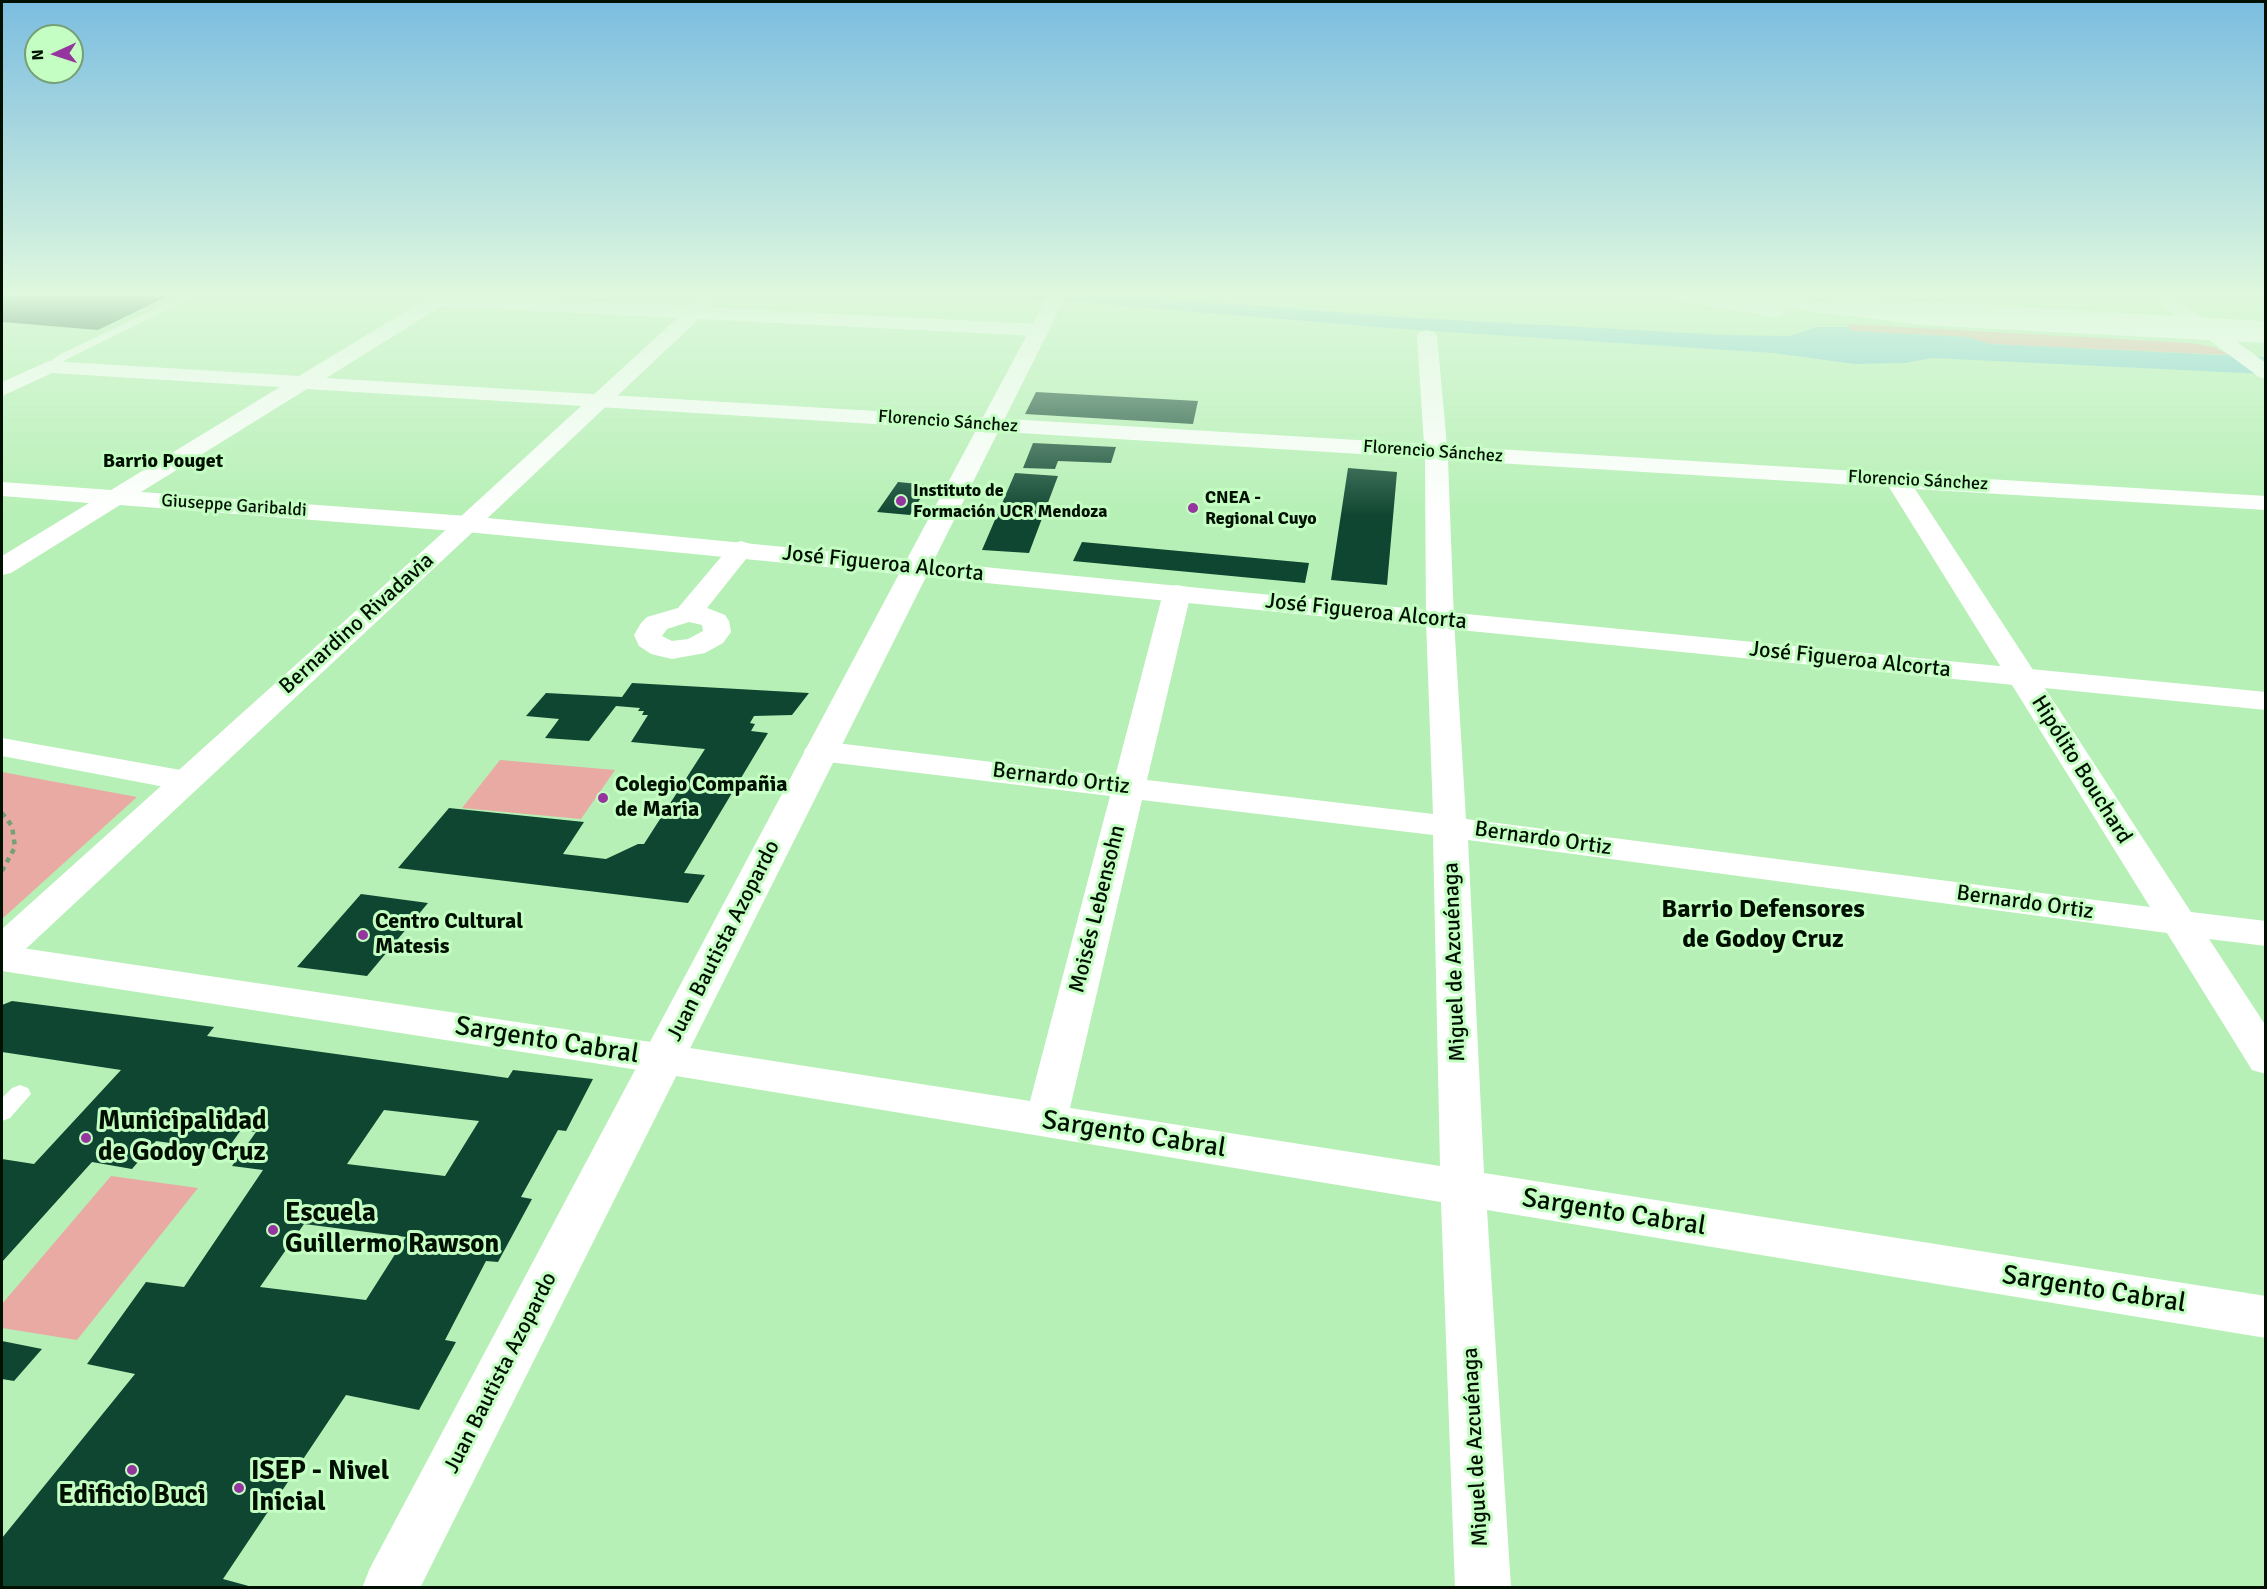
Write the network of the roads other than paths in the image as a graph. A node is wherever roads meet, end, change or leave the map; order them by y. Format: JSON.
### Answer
{"nodes":[{"id":1,"x":47,"y":368,"type":"edge"},
{"id":2,"x":69,"y":368,"type":"edge"},
{"id":3,"x":326,"y":368,"type":"edge"},
{"id":4,"x":634,"y":368,"type":"edge"},
{"id":5,"x":1018,"y":368,"type":"edge"},
{"id":6,"x":1429,"y":368,"type":"edge"},
{"id":7,"x":303,"y":382,"type":"junction"},
{"id":8,"x":2,"y":390,"type":"edge"},
{"id":9,"x":601,"y":399,"type":"junction"},
{"id":10,"x":988,"y":425,"type":"junction"},
{"id":11,"x":1436,"y":452,"type":"junction"},
{"id":12,"x":1897,"y":480,"type":"junction"},
{"id":13,"x":2,"y":489,"type":"edge"},
{"id":14,"x":115,"y":497,"type":"junction"},
{"id":15,"x":2265,"y":503,"type":"edge"},
{"id":16,"x":467,"y":524,"type":"junction"},
{"id":17,"x":741,"y":549,"type":"junction"},
{"id":18,"x":2,"y":567,"type":"edge"},
{"id":19,"x":915,"y":567,"type":"junction"},
{"id":20,"x":1177,"y":593,"type":"junction"},
{"id":21,"x":688,"y":614,"type":"dead end"},
{"id":22,"x":1440,"y":620,"type":"junction"},
{"id":23,"x":2023,"y":678,"type":"junction"},
{"id":24,"x":2265,"y":701,"type":"edge"},
{"id":25,"x":2,"y":747,"type":"edge"},
{"id":26,"x":820,"y":751,"type":"junction"},
{"id":27,"x":186,"y":781,"type":"junction"},
{"id":28,"x":1129,"y":787,"type":"junction"},
{"id":29,"x":1450,"y":826,"type":"junction"},
{"id":30,"x":2179,"y":923,"type":"junction"},
{"id":31,"x":2265,"y":934,"type":"edge"},
{"id":32,"x":2,"y":950,"type":"edge"},
{"id":33,"x":2,"y":958,"type":"edge"},
{"id":34,"x":664,"y":1059,"type":"junction"},
{"id":35,"x":2265,"y":1059,"type":"edge"},
{"id":36,"x":20,"y":1094,"type":"dead end"},
{"id":37,"x":2,"y":1112,"type":"edge"},
{"id":38,"x":1046,"y":1121,"type":"junction"},
{"id":39,"x":1463,"y":1189,"type":"junction"},
{"id":40,"x":2265,"y":1317,"type":"edge"},
{"id":41,"x":390,"y":1587,"type":"edge"},
{"id":42,"x":1483,"y":1587,"type":"edge"}],
"edges":[{"from":1,"to":8,"type":"street"},
{"from":2,"to":7,"type":"street","name":"Florencio Sánchez"},
{"from":3,"to":7,"type":"street"},
{"from":4,"to":9,"type":"street","name":"Bernardino Rivadavia"},
{"from":5,"to":10,"type":"street","name":"Juan Bautista Azopardo"},
{"from":6,"to":11,"type":"street","name":"Miguel de Azcuénaga"},
{"from":7,"to":9,"type":"street","name":"Florencio Sánchez"},
{"from":7,"to":14,"type":"street"},
{"from":9,"to":10,"type":"street","name":"Florencio Sánchez"},
{"from":9,"to":16,"type":"street","name":"Bernardino Rivadavia"},
{"from":10,"to":11,"type":"street","name":"Florencio Sánchez"},
{"from":10,"to":19,"type":"street","name":"Juan Bautista Azopardo"},
{"from":11,"to":12,"type":"street","name":"Florencio Sánchez"},
{"from":11,"to":22,"type":"street","name":"Miguel de Azcuénaga"},
{"from":12,"to":15,"type":"street","name":"Florencio Sánchez"},
{"from":12,"to":23,"type":"street","name":"Hipólito Bouchard"},
{"from":13,"to":14,"type":"street","name":"Giuseppe Garibaldi"},
{"from":14,"to":16,"type":"street","name":"Giuseppe Garibaldi"},
{"from":14,"to":18,"type":"street"},
{"from":16,"to":17,"type":"street","name":"José Figueroa Alcorta"},
{"from":16,"to":27,"type":"street","name":"Bernardino Rivadavia"},
{"from":17,"to":19,"type":"street","name":"José Figueroa Alcorta"},
{"from":17,"to":21,"type":"street"},
{"from":19,"to":20,"type":"street","name":"José Figueroa Alcorta"},
{"from":19,"to":26,"type":"street","name":"Juan Bautista Azopardo"},
{"from":20,"to":22,"type":"street","name":"José Figueroa Alcorta"},
{"from":20,"to":28,"type":"street","name":"Moisés Lebensohn"},
{"from":22,"to":23,"type":"street","name":"José Figueroa Alcorta"},
{"from":22,"to":29,"type":"street","name":"Miguel de Azcuénaga"},
{"from":23,"to":24,"type":"street","name":"José Figueroa Alcorta"},
{"from":23,"to":30,"type":"street","name":"Hipólito Bouchard"},
{"from":25,"to":27,"type":"street"},
{"from":26,"to":28,"type":"street","name":"Bernardo Ortiz"},
{"from":26,"to":34,"type":"street","name":"Juan Bautista Azopardo"},
{"from":27,"to":32,"type":"street","name":"Bernardino Rivadavia"},
{"from":28,"to":29,"type":"street","name":"Bernardo Ortiz"},
{"from":28,"to":38,"type":"street","name":"Moisés Lebensohn"},
{"from":29,"to":30,"type":"street","name":"Bernardo Ortiz"},
{"from":29,"to":39,"type":"street","name":"Miguel de Azcuénaga"},
{"from":30,"to":31,"type":"street","name":"Bernardo Ortiz"},
{"from":30,"to":35,"type":"street","name":"Hipólito Bouchard"},
{"from":33,"to":34,"type":"street","name":"Sargento Cabral"},
{"from":34,"to":38,"type":"street","name":"Sargento Cabral"},
{"from":34,"to":41,"type":"street","name":"Juan Bautista Azopardo"},
{"from":36,"to":37,"type":"lane"},
{"from":38,"to":39,"type":"street","name":"Sargento Cabral"},
{"from":39,"to":40,"type":"street","name":"Sargento Cabral"},
{"from":39,"to":42,"type":"street","name":"Miguel de Azcuénaga"}]}
